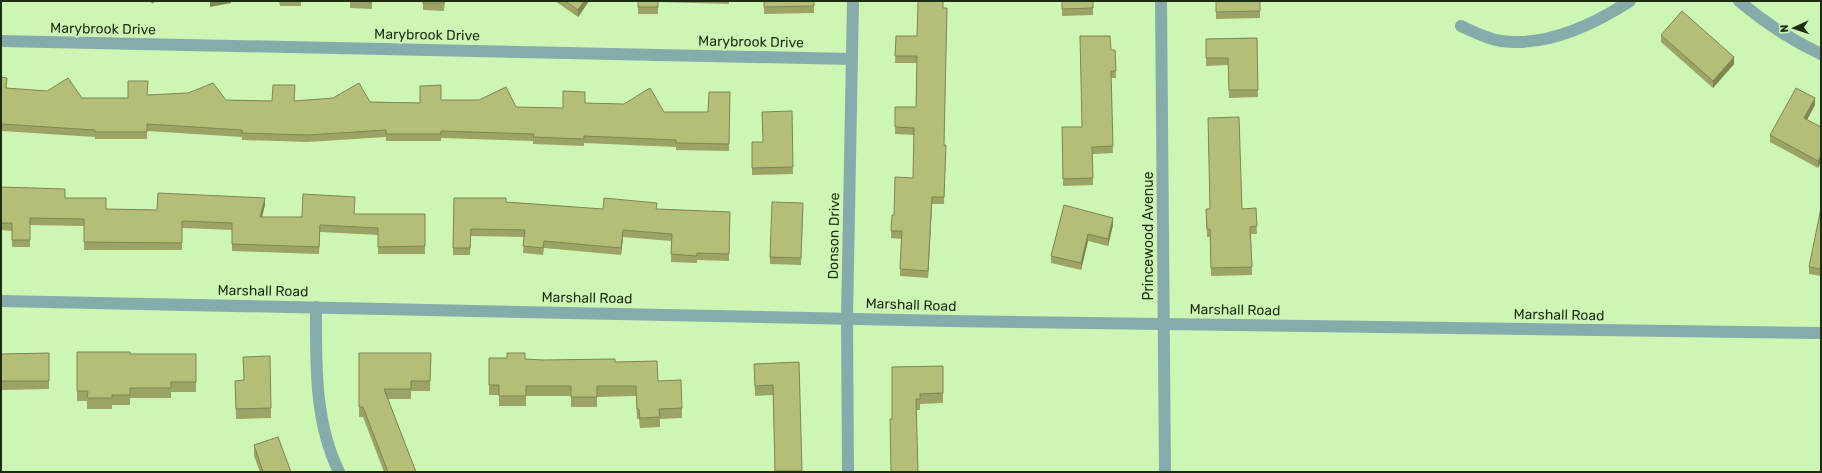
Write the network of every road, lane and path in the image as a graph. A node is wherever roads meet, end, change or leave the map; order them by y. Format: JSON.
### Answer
{"nodes":[{"id":1,"x":853,"y":1,"type":"edge"},
{"id":2,"x":1161,"y":1,"type":"edge"},
{"id":3,"x":1630,"y":1,"type":"edge"},
{"id":4,"x":1738,"y":1,"type":"edge"},
{"id":5,"x":1461,"y":26,"type":"dead end"},
{"id":6,"x":1,"y":42,"type":"edge"},
{"id":7,"x":1821,"y":54,"type":"edge"},
{"id":8,"x":852,"y":59,"type":"junction"},
{"id":9,"x":1,"y":301,"type":"edge"},
{"id":10,"x":316,"y":307,"type":"junction"},
{"id":11,"x":847,"y":318,"type":"junction"},
{"id":12,"x":1162,"y":323,"type":"junction"},
{"id":13,"x":1821,"y":333,"type":"edge"},
{"id":14,"x":339,"y":472,"type":"edge"},
{"id":15,"x":848,"y":472,"type":"edge"},
{"id":16,"x":1165,"y":472,"type":"edge"}],
"edges":[{"from":1,"to":8,"type":"street","name":"Donson Drive"},
{"from":2,"to":12,"type":"street","name":"Princewood Avenue"},
{"from":3,"to":5,"type":"street"},
{"from":4,"to":7,"type":"street"},
{"from":6,"to":8,"type":"street","name":"Marybrook Drive"},
{"from":8,"to":11,"type":"street","name":"Donson Drive"},
{"from":9,"to":10,"type":"street","name":"Marshall Road"},
{"from":10,"to":11,"type":"street","name":"Marshall Road"},
{"from":10,"to":14,"type":"street"},
{"from":11,"to":12,"type":"street","name":"Marshall Road"},
{"from":11,"to":15,"type":"street","name":"Donson Drive"},
{"from":12,"to":13,"type":"street","name":"Marshall Road"},
{"from":12,"to":16,"type":"street","name":"Princewood Avenue"}]}
